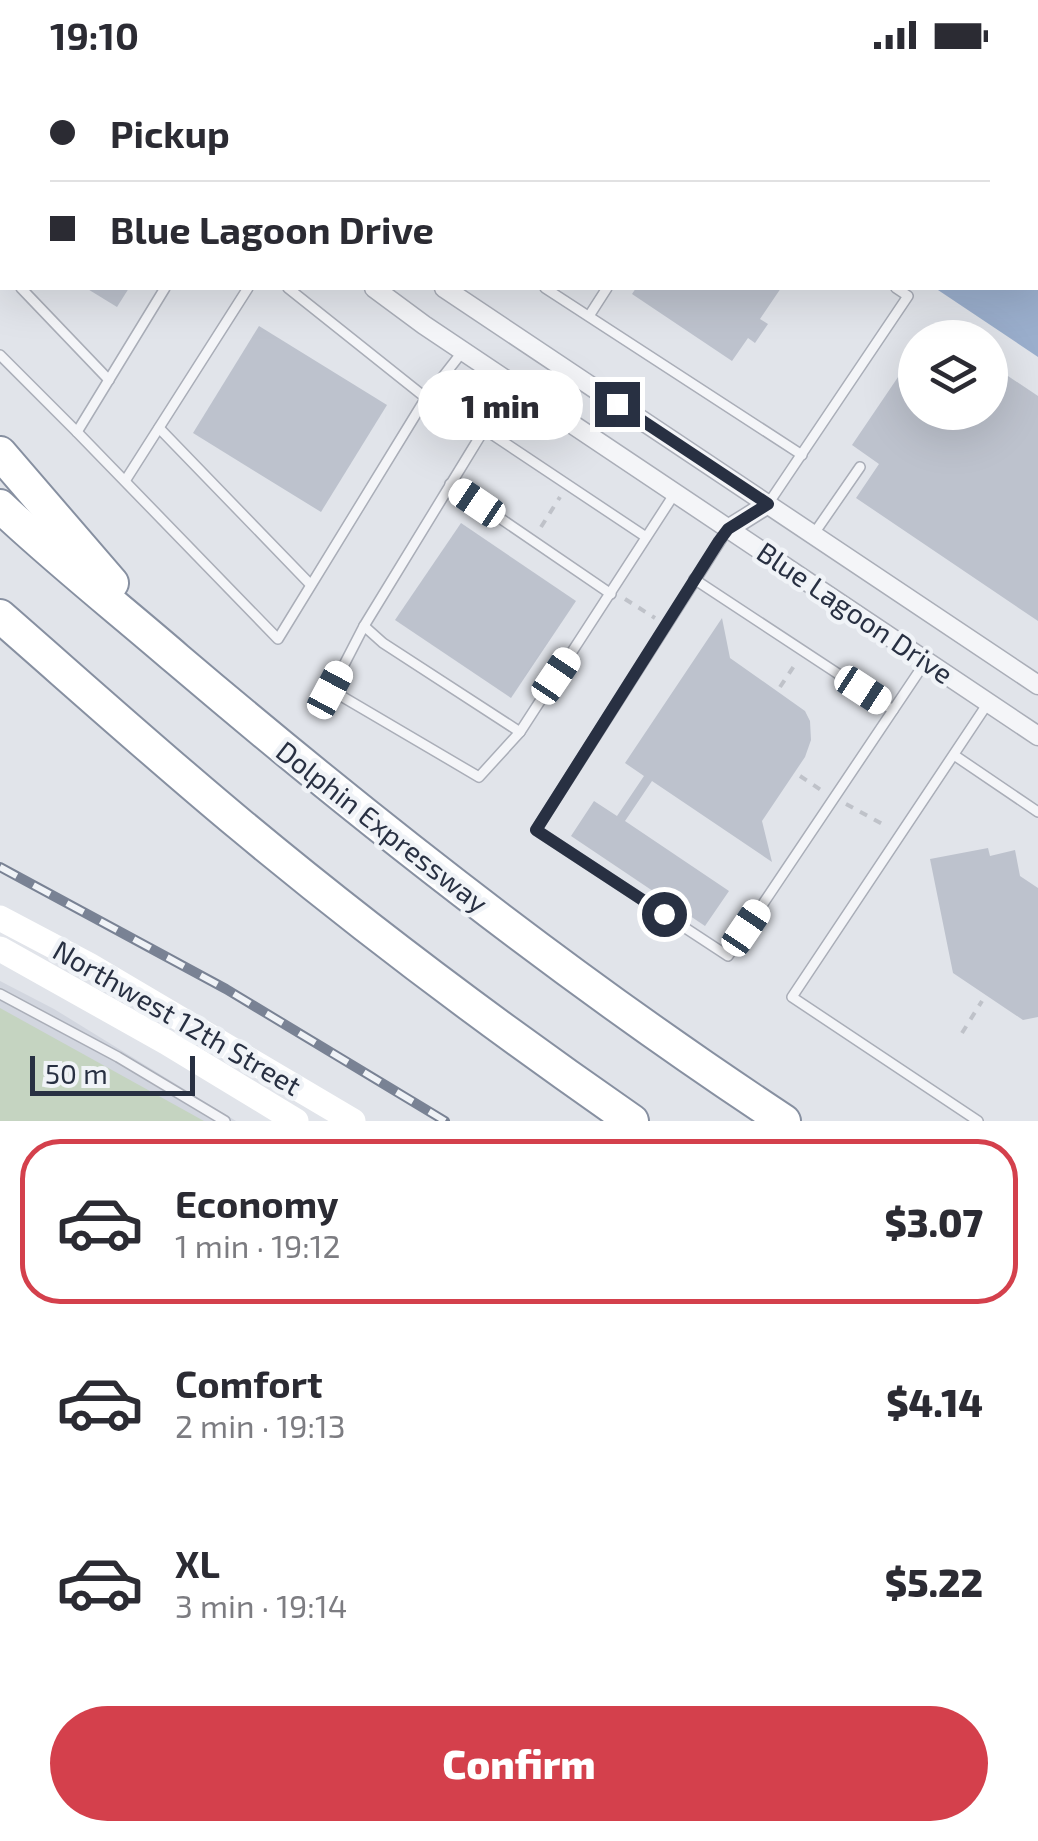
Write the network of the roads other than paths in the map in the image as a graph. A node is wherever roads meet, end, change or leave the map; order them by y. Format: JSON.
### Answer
{"nodes":[{"id":1,"x":23,"y":290,"type":"edge"},
{"id":2,"x":164,"y":290,"type":"edge"},
{"id":3,"x":247,"y":290,"type":"edge"},
{"id":4,"x":291,"y":290,"type":"edge"},
{"id":5,"x":377,"y":290,"type":"edge"},
{"id":6,"x":452,"y":290,"type":"edge"},
{"id":7,"x":549,"y":290,"type":"edge"},
{"id":8,"x":606,"y":290,"type":"edge"},
{"id":9,"x":899,"y":290,"type":"edge"},
{"id":10,"x":588,"y":316,"type":"junction"},
{"id":11,"x":464,"y":352,"type":"junction"},
{"id":12,"x":0,"y":355,"type":"edge"},
{"id":13,"x":109,"y":380,"type":"junction"},
{"id":14,"x":512,"y":384,"type":"junction"},
{"id":15,"x":426,"y":398,"type":"junction"},
{"id":16,"x":159,"y":428,"type":"junction"},
{"id":17,"x":484,"y":429,"type":"junction"},
{"id":18,"x":77,"y":432,"type":"junction"},
{"id":19,"x":0,"y":452,"type":"edge"},
{"id":20,"x":802,"y":455,"type":"junction"},
{"id":21,"x":860,"y":468,"type":"dead end"},
{"id":22,"x":125,"y":481,"type":"junction"},
{"id":23,"x":450,"y":484,"type":"junction"},
{"id":24,"x":675,"y":492,"type":"junction"},
{"id":25,"x":768,"y":504,"type":"junction"},
{"id":26,"x":0,"y":506,"type":"edge"},
{"id":27,"x":728,"y":529,"type":"junction"},
{"id":28,"x":814,"y":535,"type":"junction"},
{"id":29,"x":646,"y":536,"type":"junction"},
{"id":30,"x":694,"y":578,"type":"junction"},
{"id":31,"x":310,"y":584,"type":"junction"},
{"id":32,"x":612,"y":592,"type":"junction"},
{"id":33,"x":0,"y":616,"type":"edge"},
{"id":34,"x":364,"y":626,"type":"junction"},
{"id":35,"x":177,"y":658,"type":"junction"},
{"id":36,"x":926,"y":661,"type":"junction"},
{"id":37,"x":1038,"y":685,"type":"edge"},
{"id":38,"x":988,"y":702,"type":"junction"},
{"id":39,"x":893,"y":710,"type":"junction"},
{"id":40,"x":520,"y":732,"type":"junction"},
{"id":41,"x":1038,"y":736,"type":"edge"},
{"id":42,"x":954,"y":755,"type":"junction"},
{"id":43,"x":1038,"y":812,"type":"edge"},
{"id":44,"x":0,"y":918,"type":"edge"},
{"id":45,"x":0,"y":949,"type":"edge"},
{"id":46,"x":0,"y":994,"type":"edge"},
{"id":47,"x":225,"y":1121,"type":"edge"},
{"id":48,"x":296,"y":1121,"type":"edge"},
{"id":49,"x":352,"y":1121,"type":"edge"},
{"id":50,"x":632,"y":1121,"type":"edge"},
{"id":51,"x":784,"y":1121,"type":"edge"},
{"id":52,"x":978,"y":1121,"type":"edge"}],
"edges":[{"from":1,"to":13,"type":"lane"},
{"from":2,"to":13,"type":"lane"},
{"from":3,"to":16,"type":"lane"},
{"from":4,"to":15,"type":"lane"},
{"from":5,"to":11,"type":"street","name":"Blue Lagoon Drive"},
{"from":6,"to":25,"type":"street","name":"Blue Lagoon Drive"},
{"from":7,"to":10,"type":"lane"},
{"from":8,"to":10,"type":"lane"},
{"from":9,"to":20,"type":"lane"},
{"from":10,"to":20,"type":"lane"},
{"from":11,"to":14,"type":"street","name":"Blue Lagoon Drive"},
{"from":11,"to":15,"type":"lane"},
{"from":12,"to":18,"type":"lane"},
{"from":13,"to":18,"type":"lane"},
{"from":14,"to":17,"type":"lane"},
{"from":14,"to":24,"type":"street","name":"Blue Lagoon Drive"},
{"from":15,"to":31,"type":"lane"},
{"from":16,"to":22,"type":"lane"},
{"from":16,"to":31,"type":"lane"},
{"from":17,"to":23,"type":"lane"},
{"from":17,"to":29,"type":"lane"},
{"from":18,"to":22,"type":"lane"},
{"from":19,"to":35,"type":"highway"},
{"from":20,"to":25,"type":"lane"},
{"from":21,"to":28,"type":"lane"},
{"from":22,"to":31,"type":"lane"},
{"from":23,"to":32,"type":"lane"},
{"from":23,"to":34,"type":"lane"},
{"from":24,"to":27,"type":"street","name":"Blue Lagoon Drive"},
{"from":24,"to":29,"type":"lane"},
{"from":25,"to":27,"type":"street"},
{"from":25,"to":28,"type":"street","name":"Blue Lagoon Drive"},
{"from":26,"to":35,"type":"highway","name":"Dolphin Expressway"},
{"from":27,"to":30,"type":"lane"},
{"from":27,"to":36,"type":"street","name":"Blue Lagoon Drive"},
{"from":28,"to":37,"type":"street","name":"Blue Lagoon Drive"},
{"from":29,"to":32,"type":"lane"},
{"from":30,"to":39,"type":"lane"},
{"from":30,"to":39,"type":"lane"},
{"from":32,"to":40,"type":"lane"},
{"from":33,"to":50,"type":"highway"},
{"from":34,"to":40,"type":"lane"},
{"from":34,"to":40,"type":"lane"},
{"from":35,"to":51,"type":"highway","name":"Dolphin Expressway"},
{"from":36,"to":38,"type":"street","name":"Blue Lagoon Drive"},
{"from":36,"to":39,"type":"lane"},
{"from":38,"to":41,"type":"street","name":"Blue Lagoon Drive"},
{"from":38,"to":42,"type":"lane"},
{"from":42,"to":43,"type":"lane"},
{"from":42,"to":52,"type":"lane"},
{"from":44,"to":49,"type":"main road","name":"Northwest 12th Street"},
{"from":45,"to":48,"type":"main road","name":"Northwest 12th Street"},
{"from":46,"to":47,"type":"lane"}]}
